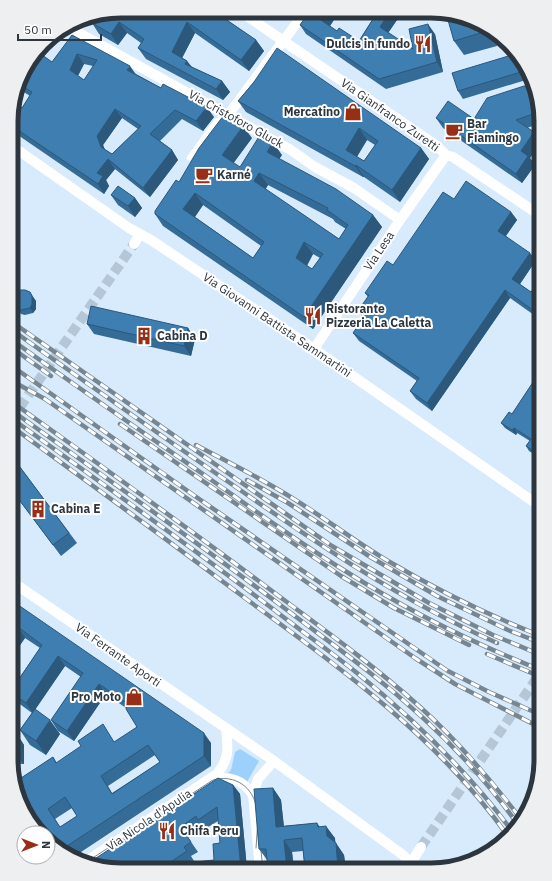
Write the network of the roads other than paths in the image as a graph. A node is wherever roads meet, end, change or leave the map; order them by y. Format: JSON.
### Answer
{"nodes":[{"id":1,"x":250,"y":18,"type":"edge"},
{"id":2,"x":301,"y":18,"type":"edge"},
{"id":3,"x":75,"y":30,"type":"edge"},
{"id":4,"x":284,"y":41,"type":"junction"},
{"id":5,"x":228,"y":115,"type":"junction"},
{"id":6,"x":18,"y":150,"type":"edge"},
{"id":7,"x":446,"y":155,"type":"junction"},
{"id":8,"x":189,"y":158,"type":"dead end"},
{"id":9,"x":534,"y":211,"type":"edge"},
{"id":10,"x":400,"y":220,"type":"junction"},
{"id":11,"x":140,"y":234,"type":"junction"},
{"id":12,"x":134,"y":244,"type":"tunnel mouth"},
{"id":13,"x":314,"y":349,"type":"junction"},
{"id":14,"x":534,"y":502,"type":"edge"},
{"id":15,"x":18,"y":586,"type":"edge"},
{"id":16,"x":226,"y":728,"type":"junction"},
{"id":17,"x":274,"y":761,"type":"junction"},
{"id":18,"x":211,"y":779,"type":"junction"},
{"id":19,"x":253,"y":795,"type":"junction"},
{"id":20,"x":421,"y":847,"type":"tunnel mouth"},
{"id":21,"x":91,"y":858,"type":"edge"},
{"id":22,"x":259,"y":863,"type":"edge"},
{"id":23,"x":411,"y":863,"type":"edge"},
{"id":24,"x":415,"y":863,"type":"edge"}],
"edges":[{"from":1,"to":4,"type":"street","name":"Via Gianfranco Zuretti"},
{"from":2,"to":4,"type":"street"},
{"from":3,"to":5,"type":"street","name":"Via Cristoforo Gluck"},
{"from":4,"to":5,"type":"street"},
{"from":4,"to":7,"type":"street","name":"Via Gianfranco Zuretti"},
{"from":5,"to":8,"type":"lane"},
{"from":5,"to":10,"type":"street","name":"Via Cristoforo Gluck"},
{"from":6,"to":11,"type":"street","name":"Via Giovanni Battista Sammartini"},
{"from":7,"to":9,"type":"street","name":"Via Gianfranco Zuretti"},
{"from":7,"to":10,"type":"street","name":"Via Lesa"},
{"from":10,"to":13,"type":"street","name":"Via Lesa"},
{"from":11,"to":12,"type":"street"},
{"from":11,"to":13,"type":"street","name":"Via Giovanni Battista Sammartini"},
{"from":13,"to":14,"type":"street","name":"Via Giovanni Battista Sammartini"},
{"from":15,"to":16,"type":"street","name":"Via Ferrante Aporti"},
{"from":16,"to":17,"type":"street","name":"Via Ferrante Aporti"},
{"from":16,"to":18,"type":"street"},
{"from":17,"to":19,"type":"street"},
{"from":17,"to":23,"type":"street","name":"Via Ferrante Aporti"},
{"from":18,"to":19,"type":"street"},
{"from":18,"to":21,"type":"street","name":"Via Nicola d'Apulia"},
{"from":19,"to":22,"type":"street"},
{"from":20,"to":24,"type":"street"}]}
